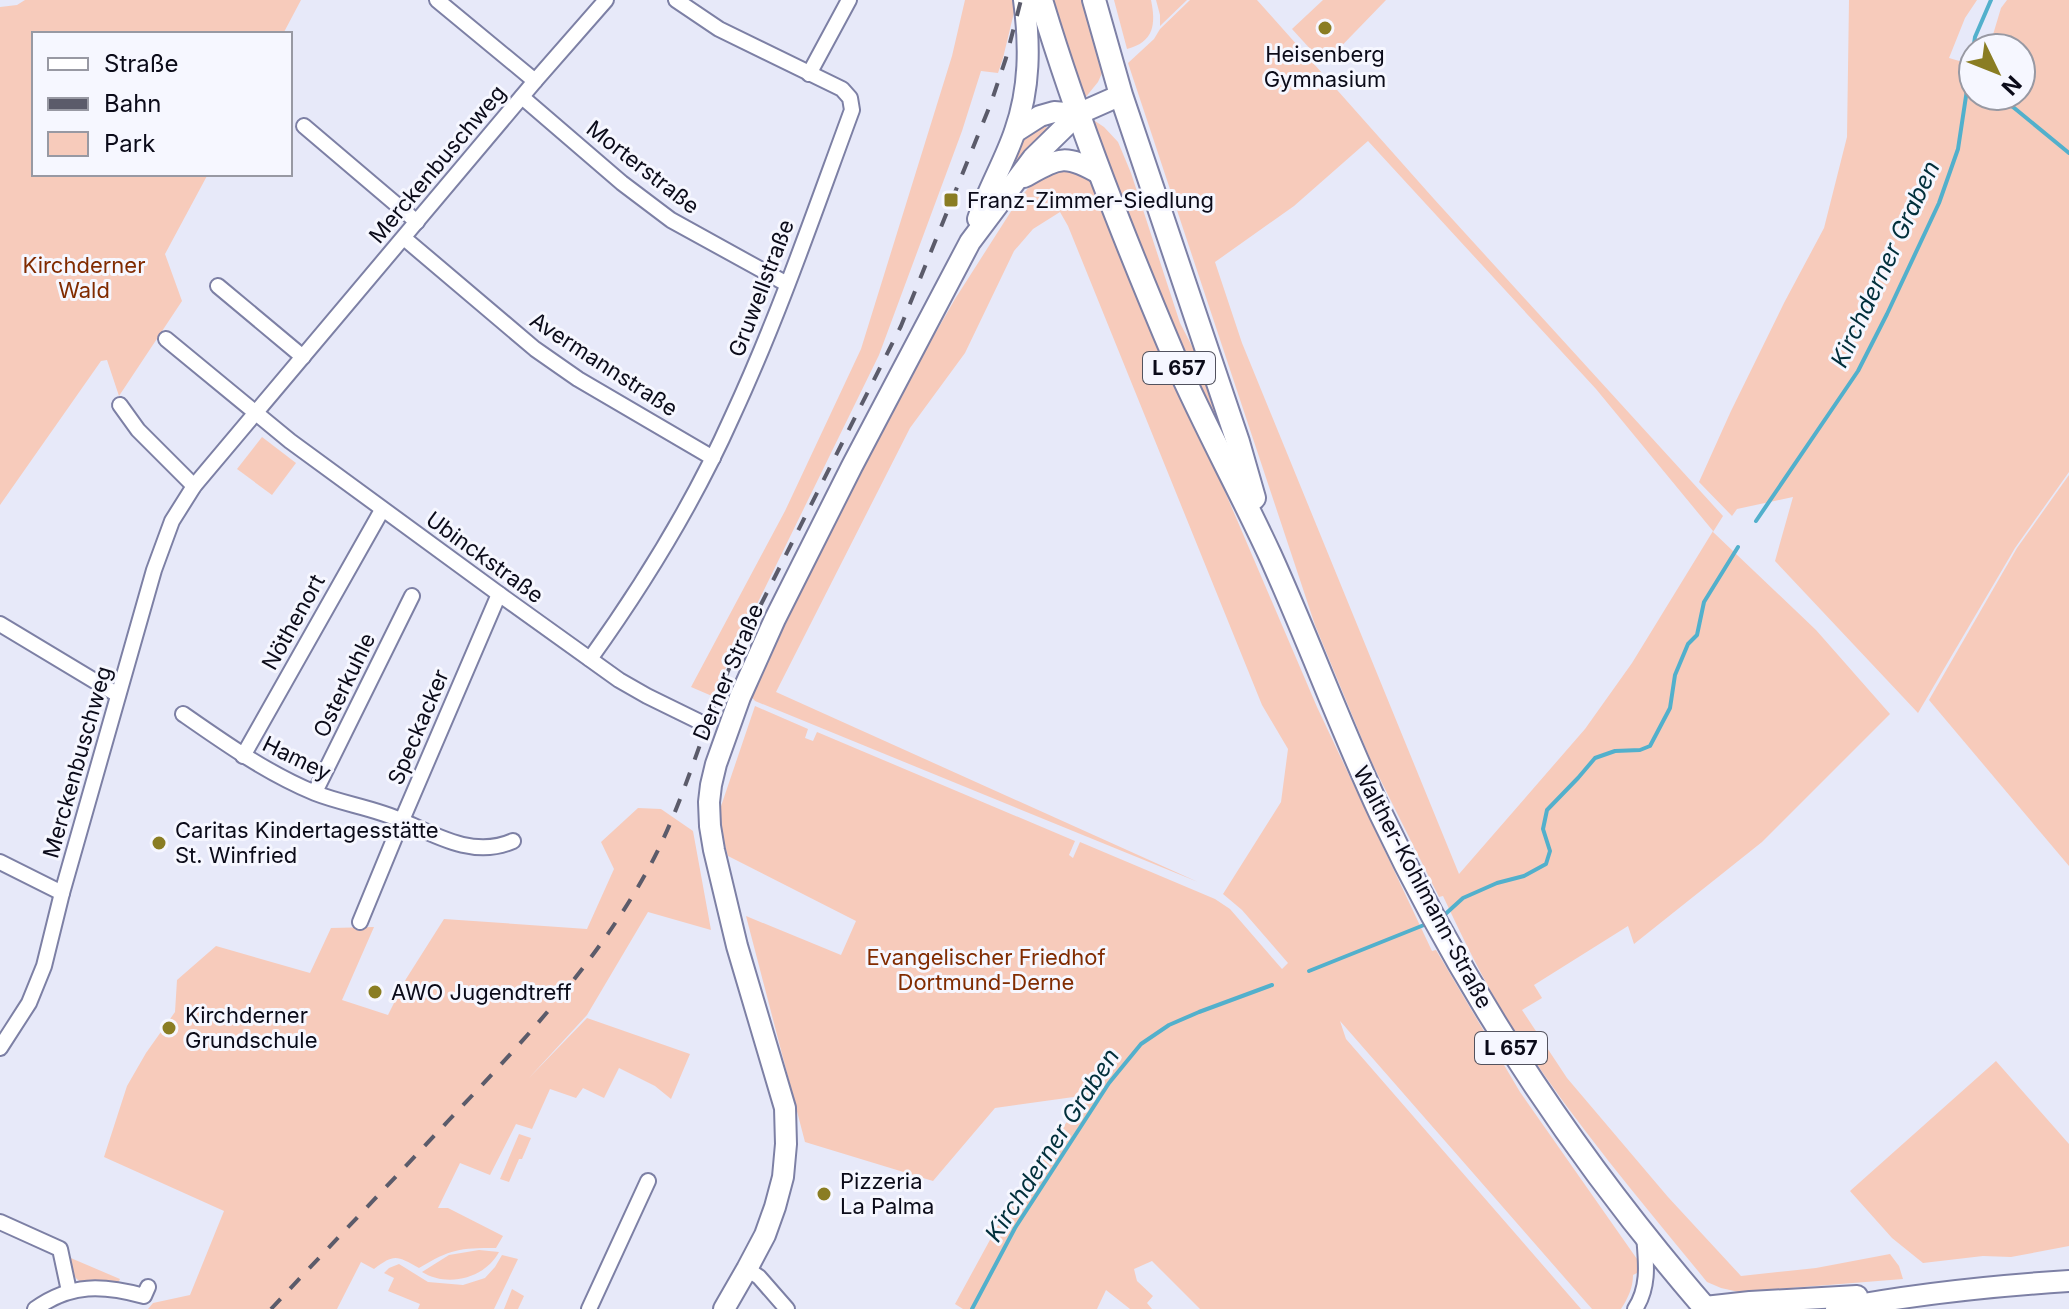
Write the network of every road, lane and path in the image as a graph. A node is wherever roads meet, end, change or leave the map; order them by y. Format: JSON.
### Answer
{"nodes":[{"id":1,"x":437,"y":0,"type":"edge"},
{"id":2,"x":606,"y":0,"type":"edge"},
{"id":3,"x":676,"y":0,"type":"edge"},
{"id":4,"x":849,"y":0,"type":"edge"},
{"id":5,"x":1024,"y":0,"type":"edge"},
{"id":6,"x":1041,"y":0,"type":"edge"},
{"id":7,"x":1094,"y":0,"type":"edge"},
{"id":8,"x":809,"y":74,"type":"junction"},
{"id":9,"x":535,"y":81,"type":"junction"},
{"id":10,"x":1121,"y":95,"type":"junction"},
{"id":11,"x":522,"y":97,"type":"junction"},
{"id":12,"x":1078,"y":114,"type":"junction"},
{"id":13,"x":304,"y":126,"type":"dead end"},
{"id":14,"x":1015,"y":132,"type":"junction"},
{"id":15,"x":1100,"y":174,"type":"junction"},
{"id":16,"x":1013,"y":183,"type":"junction"},
{"id":17,"x":417,"y":222,"type":"junction"},
{"id":18,"x":404,"y":238,"type":"junction"},
{"id":19,"x":970,"y":242,"type":"junction"},
{"id":20,"x":787,"y":284,"type":"junction"},
{"id":21,"x":218,"y":286,"type":"dead end"},
{"id":22,"x":166,"y":339,"type":"dead end"},
{"id":23,"x":303,"y":357,"type":"junction"},
{"id":24,"x":120,"y":405,"type":"dead end"},
{"id":25,"x":256,"y":414,"type":"junction"},
{"id":26,"x":713,"y":458,"type":"junction"},
{"id":27,"x":194,"y":486,"type":"junction"},
{"id":28,"x":382,"y":510,"type":"junction"},
{"id":29,"x":1271,"y":557,"type":"junction"},
{"id":30,"x":499,"y":594,"type":"junction"},
{"id":31,"x":412,"y":596,"type":"dead end"},
{"id":32,"x":0,"y":624,"type":"edge"},
{"id":33,"x":590,"y":659,"type":"junction"},
{"id":34,"x":118,"y":695,"type":"junction"},
{"id":35,"x":183,"y":714,"type":"dead end"},
{"id":36,"x":698,"y":721,"type":"dead end"},
{"id":37,"x":243,"y":756,"type":"junction"},
{"id":38,"x":315,"y":792,"type":"junction"},
{"id":39,"x":402,"y":820,"type":"junction"},
{"id":40,"x":513,"y":841,"type":"dead end"},
{"id":41,"x":0,"y":862,"type":"edge"},
{"id":42,"x":62,"y":893,"type":"junction"},
{"id":43,"x":360,"y":922,"type":"dead end"},
{"id":44,"x":0,"y":1048,"type":"edge"},
{"id":45,"x":648,"y":1181,"type":"dead end"},
{"id":46,"x":0,"y":1222,"type":"edge"},
{"id":47,"x":1644,"y":1234,"type":"junction"},
{"id":48,"x":747,"y":1269,"type":"junction"},
{"id":49,"x":2069,"y":1281,"type":"edge"},
{"id":50,"x":148,"y":1287,"type":"dead end"},
{"id":51,"x":69,"y":1291,"type":"junction"},
{"id":52,"x":1913,"y":1295,"type":"junction"},
{"id":53,"x":1702,"y":1308,"type":"edge"},
{"id":54,"x":35,"y":1309,"type":"edge"},
{"id":55,"x":589,"y":1309,"type":"edge"},
{"id":56,"x":724,"y":1309,"type":"edge"},
{"id":57,"x":787,"y":1309,"type":"edge"},
{"id":58,"x":1635,"y":1309,"type":"edge"},
{"id":59,"x":1836,"y":1309,"type":"edge"}],
"edges":[{"from":1,"to":9,"type":"street"},
{"from":2,"to":9,"type":"street","name":"Merckenbuschweg"},
{"from":3,"to":8,"type":"street","name":"Gruwellstraße"},
{"from":4,"to":8,"type":"street"},
{"from":5,"to":14,"type":"main road"},
{"from":6,"to":12,"type":"main road","name":"Walther-Kohlmann-Straße"},
{"from":7,"to":10,"type":"main road","name":"Walther-Kohlmann-Straße"},
{"from":8,"to":20,"type":"street","name":"Gruwellstraße"},
{"from":9,"to":11,"type":"street","name":"Merckenbuschweg"},
{"from":10,"to":12,"type":"main road"},
{"from":10,"to":29,"type":"main road","name":"Walther-Kohlmann-Straße","number":"L 657"},
{"from":11,"to":17,"type":"street","name":"Merckenbuschweg"},
{"from":11,"to":20,"type":"street","name":"Morterstraße"},
{"from":12,"to":14,"type":"main road"},
{"from":12,"to":15,"type":"main road","name":"Walther-Kohlmann-Straße","number":"L 657"},
{"from":12,"to":16,"type":"main road","name":"Derner Straße"},
{"from":13,"to":17,"type":"street"},
{"from":14,"to":19,"type":"main road"},
{"from":15,"to":16,"type":"main road"},
{"from":15,"to":29,"type":"main road","name":"Walther-Kohlmann-Straße","number":"L 657"},
{"from":16,"to":19,"type":"main road","name":"Derner Straße"},
{"from":17,"to":18,"type":"street","name":"Merckenbuschweg"},
{"from":18,"to":23,"type":"street","name":"Merckenbuschweg"},
{"from":18,"to":26,"type":"street","name":"Avermannstraße"},
{"from":19,"to":48,"type":"main road","name":"Derner Straße"},
{"from":20,"to":26,"type":"street","name":"Gruwellstraße"},
{"from":21,"to":23,"type":"street"},
{"from":22,"to":25,"type":"street"},
{"from":23,"to":25,"type":"street","name":"Merckenbuschweg"},
{"from":24,"to":27,"type":"street"},
{"from":25,"to":27,"type":"street","name":"Merckenbuschweg"},
{"from":25,"to":28,"type":"street","name":"Ubinckstraße"},
{"from":26,"to":33,"type":"street","name":"Gruwellstraße"},
{"from":27,"to":34,"type":"street","name":"Merckenbuschweg"},
{"from":28,"to":30,"type":"street","name":"Ubinckstraße"},
{"from":28,"to":37,"type":"street","name":"Nöthenort"},
{"from":29,"to":47,"type":"main road","name":"Walther-Kohlmann-Straße","number":"L 657"},
{"from":30,"to":33,"type":"street","name":"Ubinckstraße"},
{"from":30,"to":39,"type":"street","name":"Speckacker"},
{"from":31,"to":38,"type":"street","name":"Osterkuhle"},
{"from":32,"to":34,"type":"street"},
{"from":33,"to":36,"type":"street","name":"Ubinckstraße"},
{"from":34,"to":42,"type":"street","name":"Merckenbuschweg"},
{"from":35,"to":37,"type":"street","name":"Hamey"},
{"from":37,"to":38,"type":"street","name":"Hamey"},
{"from":38,"to":39,"type":"street","name":"Hamey"},
{"from":39,"to":40,"type":"street","name":"Hamey"},
{"from":39,"to":43,"type":"street","name":"Speckacker"},
{"from":41,"to":42,"type":"street"},
{"from":42,"to":44,"type":"street","name":"Merckenbuschweg"},
{"from":45,"to":55,"type":"street"},
{"from":46,"to":51,"type":"street"},
{"from":47,"to":53,"type":"main road","name":"Walther-Kohlmann-Straße","number":"L 657"},
{"from":47,"to":58,"type":"street"},
{"from":48,"to":56,"type":"main road","name":"Derner Straße"},
{"from":48,"to":57,"type":"street"},
{"from":49,"to":52,"type":"main road","number":"L 657"},
{"from":50,"to":51,"type":"street"},
{"from":51,"to":54,"type":"street"},
{"from":52,"to":53,"type":"main road","number":"L 657"},
{"from":52,"to":59,"type":"main road","number":"L 657"}]}
